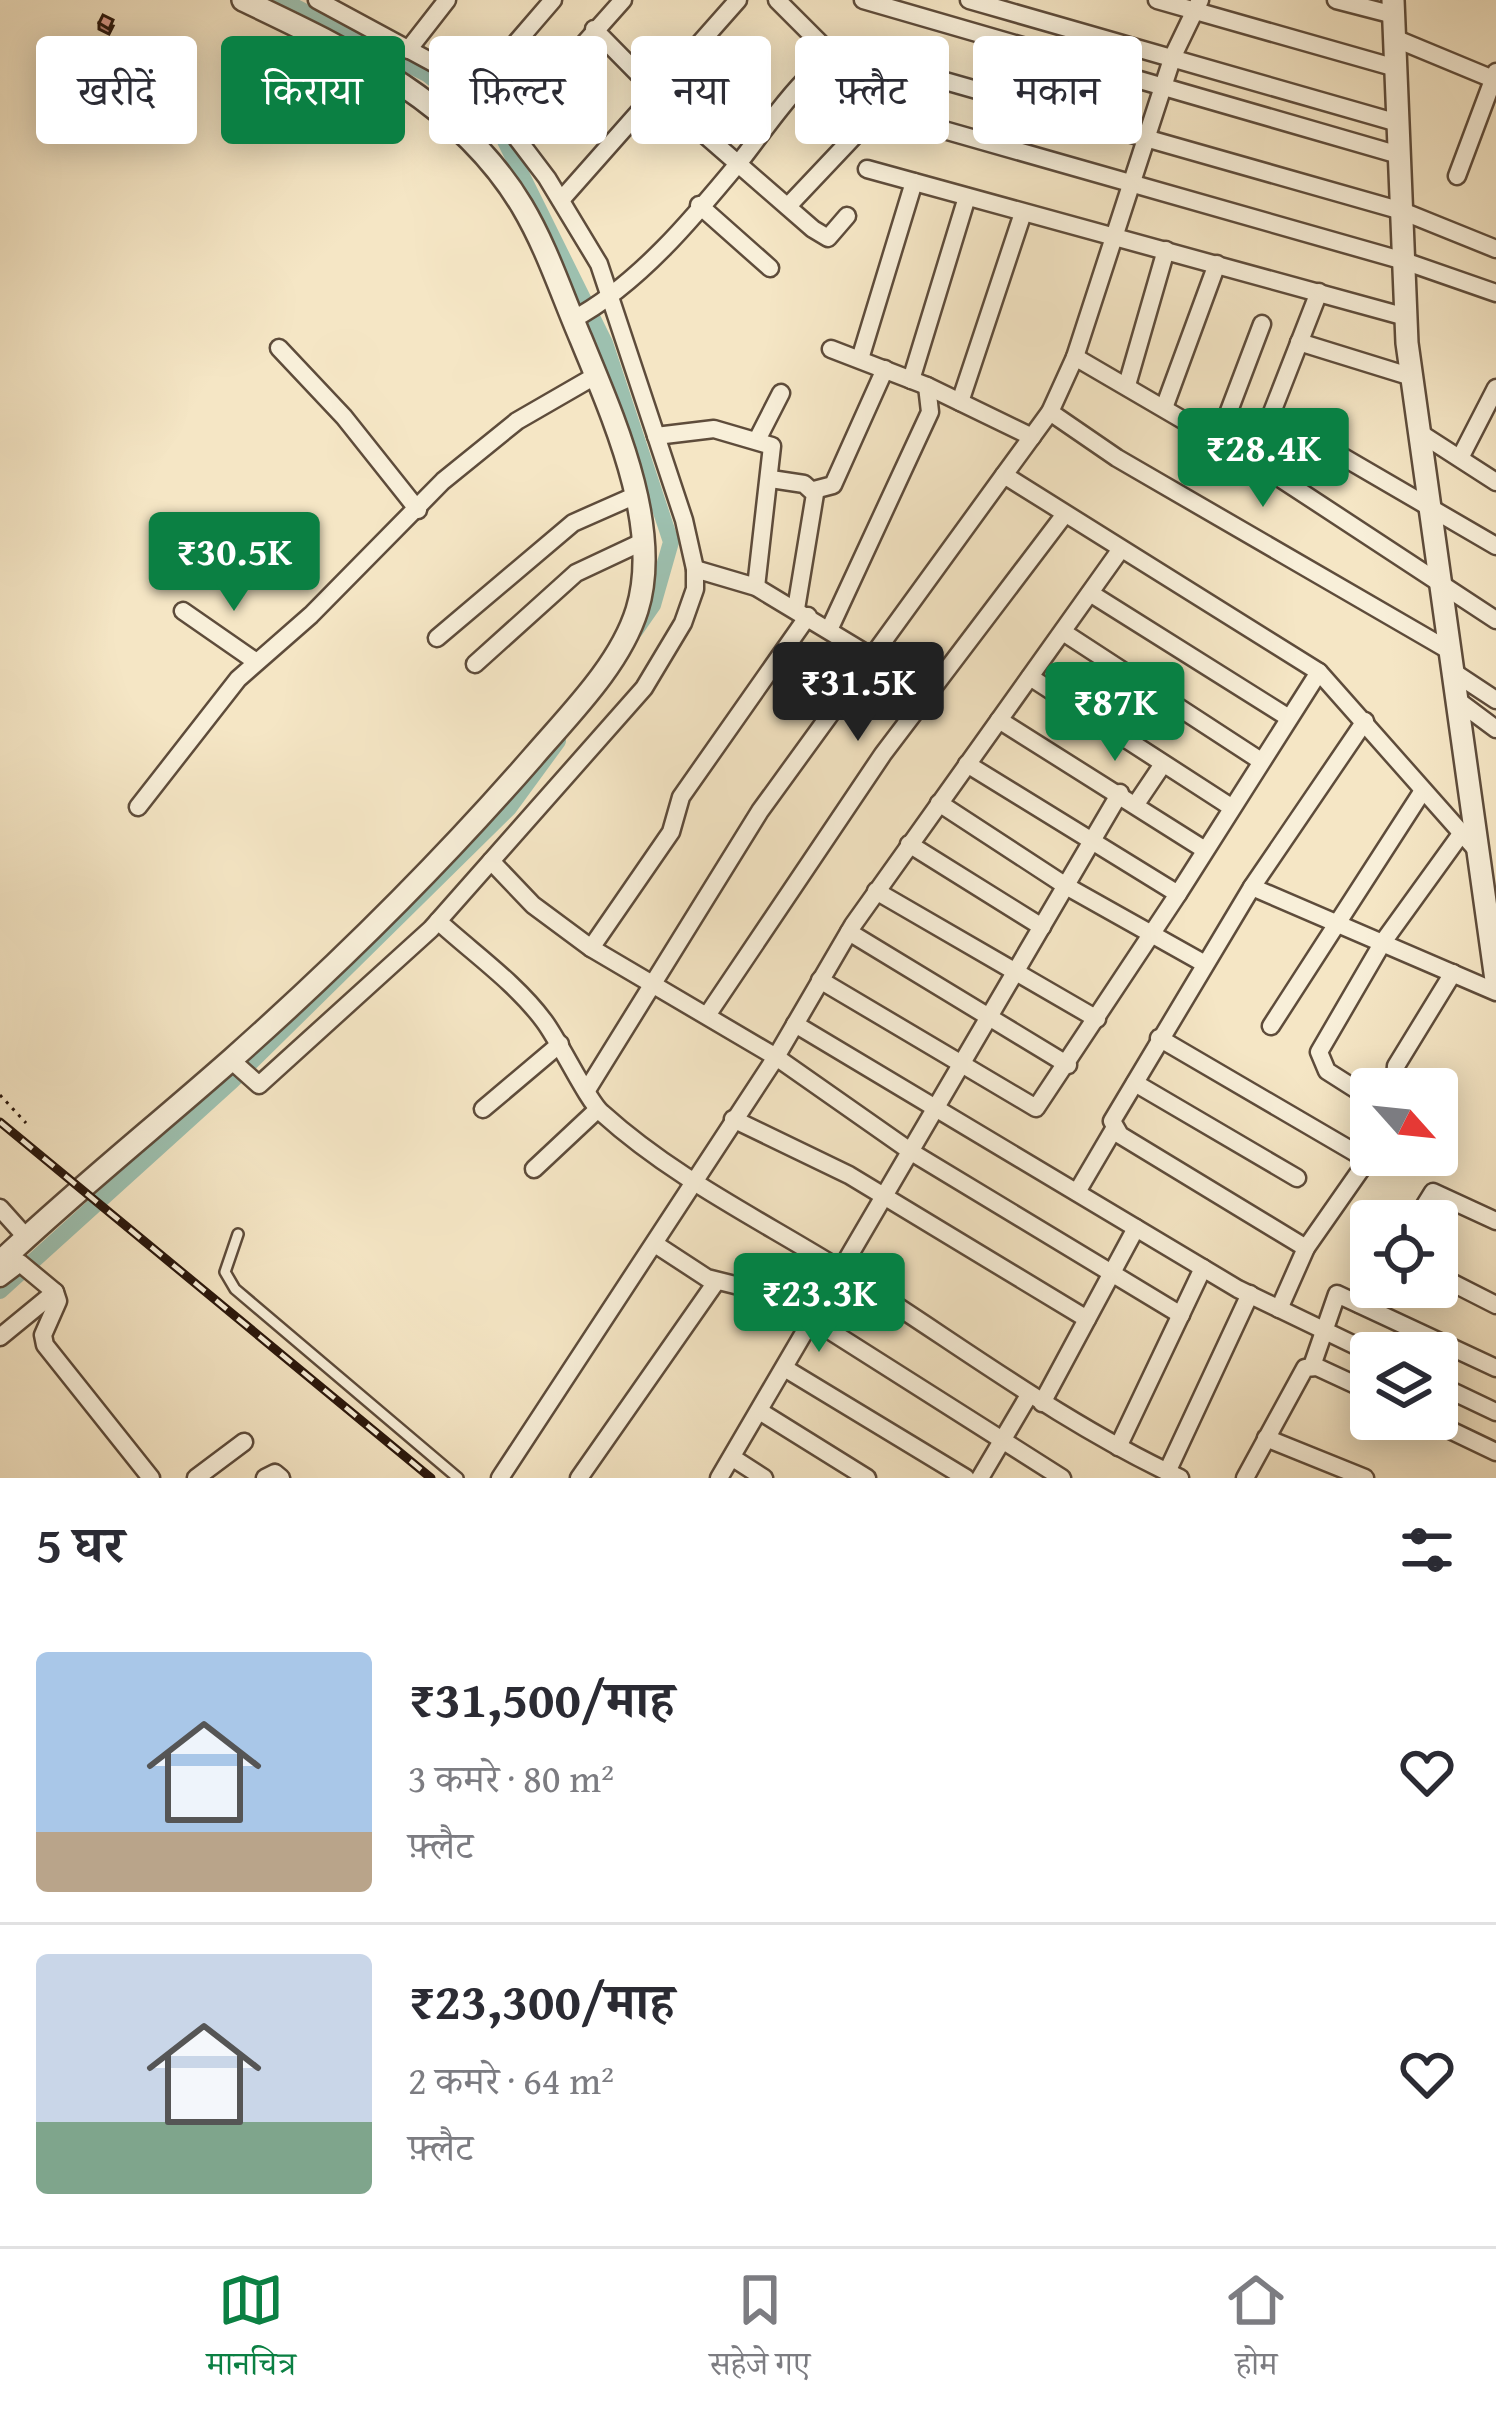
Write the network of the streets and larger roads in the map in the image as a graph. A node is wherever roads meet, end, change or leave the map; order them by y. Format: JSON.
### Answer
{"nodes":[{"id":1,"x":243,"y":0,"type":"edge"},
{"id":2,"x":318,"y":0,"type":"edge"},
{"id":3,"x":447,"y":0,"type":"edge"},
{"id":4,"x":554,"y":0,"type":"edge"},
{"id":5,"x":623,"y":0,"type":"edge"},
{"id":6,"x":738,"y":0,"type":"edge"},
{"id":7,"x":777,"y":0,"type":"edge"},
{"id":8,"x":862,"y":0,"type":"edge"},
{"id":9,"x":969,"y":0,"type":"edge"},
{"id":10,"x":1157,"y":0,"type":"edge"},
{"id":11,"x":1336,"y":0,"type":"edge"},
{"id":12,"x":1197,"y":6,"type":"edge"},
{"id":13,"x":1394,"y":18,"type":"edge"},
{"id":14,"x":594,"y":29,"type":"junction"},
{"id":15,"x":523,"y":36,"type":"edge"},
{"id":16,"x":588,"y":36,"type":"edge"},
{"id":17,"x":707,"y":36,"type":"edge"},
{"id":18,"x":813,"y":36,"type":"edge"},
{"id":19,"x":1173,"y":56,"type":"junction"},
{"id":20,"x":406,"y":63,"type":"junction"},
{"id":21,"x":631,"y":67,"type":"edge"},
{"id":22,"x":1396,"y":68,"type":"junction"},
{"id":23,"x":429,"y":71,"type":"edge"},
{"id":24,"x":1494,"y":75,"type":"edge"},
{"id":25,"x":949,"y":79,"type":"edge"},
{"id":26,"x":1165,"y":88,"type":"junction"},
{"id":27,"x":795,"y":99,"type":"edge"},
{"id":28,"x":1398,"y":123,"type":"junction"},
{"id":29,"x":631,"y":124,"type":"edge"},
{"id":30,"x":949,"y":133,"type":"edge"},
{"id":31,"x":1148,"y":138,"type":"junction"},
{"id":32,"x":522,"y":144,"type":"edge"},
{"id":33,"x":713,"y":144,"type":"edge"},
{"id":34,"x":847,"y":144,"type":"edge"},
{"id":35,"x":1399,"y":155,"type":"junction"},
{"id":36,"x":736,"y":165,"type":"junction"},
{"id":37,"x":867,"y":169,"type":"dead end"},
{"id":38,"x":1456,"y":176,"type":"dead end"},
{"id":39,"x":914,"y":182,"type":"junction"},
{"id":40,"x":1132,"y":187,"type":"junction"},
{"id":41,"x":967,"y":197,"type":"junction"},
{"id":42,"x":561,"y":200,"type":"junction"},
{"id":43,"x":790,"y":204,"type":"junction"},
{"id":44,"x":700,"y":205,"type":"junction"},
{"id":45,"x":1402,"y":211,"type":"junction"},
{"id":46,"x":1023,"y":213,"type":"junction"},
{"id":47,"x":847,"y":216,"type":"dead end"},
{"id":48,"x":1116,"y":237,"type":"junction"},
{"id":49,"x":1496,"y":249,"type":"edge"},
{"id":50,"x":1166,"y":250,"type":"junction"},
{"id":51,"x":1404,"y":261,"type":"junction"},
{"id":52,"x":1217,"y":264,"type":"junction"},
{"id":53,"x":770,"y":268,"type":"dead end"},
{"id":54,"x":1318,"y":292,"type":"junction"},
{"id":55,"x":1496,"y":293,"type":"edge"},
{"id":56,"x":610,"y":299,"type":"junction"},
{"id":57,"x":1406,"y":316,"type":"junction"},
{"id":58,"x":578,"y":317,"type":"junction"},
{"id":59,"x":1262,"y":324,"type":"dead end"},
{"id":60,"x":1299,"y":342,"type":"junction"},
{"id":61,"x":279,"y":348,"type":"dead end"},
{"id":62,"x":831,"y":349,"type":"dead end"},
{"id":63,"x":1075,"y":357,"type":"junction"},
{"id":64,"x":860,"y":359,"type":"junction"},
{"id":65,"x":885,"y":369,"type":"junction"},
{"id":66,"x":596,"y":376,"type":"junction"},
{"id":67,"x":1412,"y":377,"type":"junction"},
{"id":68,"x":919,"y":383,"type":"junction"},
{"id":69,"x":1127,"y":385,"type":"junction"},
{"id":70,"x":1496,"y":388,"type":"edge"},
{"id":71,"x":781,"y":393,"type":"dead end"},
{"id":72,"x":960,"y":402,"type":"junction"},
{"id":73,"x":1164,"y":408,"type":"junction"},
{"id":74,"x":1050,"y":412,"type":"junction"},
{"id":75,"x":1271,"y":415,"type":"junction"},
{"id":76,"x":1420,"y":433,"type":"junction"},
{"id":77,"x":656,"y":436,"type":"junction"},
{"id":78,"x":1032,"y":437,"type":"junction"},
{"id":79,"x":758,"y":440,"type":"junction"},
{"id":80,"x":1218,"y":440,"type":"junction"},
{"id":81,"x":1460,"y":458,"type":"junction"},
{"id":82,"x":1253,"y":461,"type":"junction"},
{"id":83,"x":1004,"y":475,"type":"junction"},
{"id":84,"x":771,"y":479,"type":"junction"},
{"id":85,"x":1496,"y":482,"type":"edge"},
{"id":86,"x":814,"y":490,"type":"junction"},
{"id":87,"x":634,"y":496,"type":"junction"},
{"id":88,"x":1430,"y":507,"type":"junction"},
{"id":89,"x":418,"y":510,"type":"junction"},
{"id":90,"x":1065,"y":514,"type":"junction"},
{"id":91,"x":642,"y":542,"type":"junction"},
{"id":92,"x":1496,"y":546,"type":"edge"},
{"id":93,"x":1121,"y":549,"type":"junction"},
{"id":94,"x":694,"y":569,"type":"junction"},
{"id":95,"x":1440,"y":582,"type":"junction"},
{"id":96,"x":756,"y":587,"type":"junction"},
{"id":97,"x":1090,"y":593,"type":"junction"},
{"id":98,"x":183,"y":610,"type":"dead end"},
{"id":99,"x":802,"y":612,"type":"junction"},
{"id":100,"x":1496,"y":620,"type":"edge"},
{"id":101,"x":829,"y":630,"type":"junction"},
{"id":102,"x":1063,"y":632,"type":"junction"},
{"id":103,"x":437,"y":638,"type":"dead end"},
{"id":104,"x":872,"y":657,"type":"junction"},
{"id":105,"x":255,"y":661,"type":"junction"},
{"id":106,"x":1452,"y":662,"type":"junction"},
{"id":107,"x":475,"y":664,"type":"dead end"},
{"id":108,"x":1319,"y":672,"type":"junction"},
{"id":109,"x":1030,"y":677,"type":"junction"},
{"id":110,"x":1496,"y":700,"type":"edge"},
{"id":111,"x":1461,"y":703,"type":"junction"},
{"id":112,"x":1288,"y":718,"type":"junction"},
{"id":113,"x":999,"y":720,"type":"junction"},
{"id":114,"x":1365,"y":721,"type":"junction"},
{"id":115,"x":1496,"y":729,"type":"edge"},
{"id":116,"x":1261,"y":761,"type":"junction"},
{"id":117,"x":967,"y":764,"type":"junction"},
{"id":118,"x":1163,"y":764,"type":"junction"},
{"id":119,"x":1422,"y":792,"type":"junction"},
{"id":120,"x":1128,"y":799,"type":"junction"},
{"id":121,"x":939,"y":803,"type":"junction"},
{"id":122,"x":138,"y":807,"type":"dead end"},
{"id":123,"x":1231,"y":807,"type":"junction"},
{"id":124,"x":1468,"y":840,"type":"junction"},
{"id":125,"x":1092,"y":842,"type":"junction"},
{"id":126,"x":909,"y":844,"type":"junction"},
{"id":127,"x":1205,"y":850,"type":"junction"},
{"id":128,"x":490,"y":861,"type":"junction"},
{"id":129,"x":1066,"y":886,"type":"junction"},
{"id":130,"x":1252,"y":887,"type":"junction"},
{"id":131,"x":876,"y":891,"type":"junction"},
{"id":132,"x":1178,"y":894,"type":"junction"},
{"id":133,"x":438,"y":921,"type":"junction"},
{"id":134,"x":1338,"y":923,"type":"junction"},
{"id":135,"x":1042,"y":927,"type":"junction"},
{"id":136,"x":849,"y":932,"type":"junction"},
{"id":137,"x":1148,"y":935,"type":"junction"},
{"id":138,"x":1383,"y":942,"type":"junction"},
{"id":139,"x":591,"y":948,"type":"junction"},
{"id":140,"x":1205,"y":964,"type":"junction"},
{"id":141,"x":1495,"y":965,"type":"edge"},
{"id":142,"x":1015,"y":973,"type":"junction"},
{"id":143,"x":1453,"y":973,"type":"junction"},
{"id":144,"x":820,"y":980,"type":"junction"},
{"id":145,"x":654,"y":982,"type":"junction"},
{"id":146,"x":1496,"y":992,"type":"edge"},
{"id":147,"x":708,"y":1015,"type":"junction"},
{"id":148,"x":989,"y":1017,"type":"junction"},
{"id":149,"x":1096,"y":1019,"type":"junction"},
{"id":150,"x":795,"y":1024,"type":"junction"},
{"id":151,"x":1271,"y":1026,"type":"dead end"},
{"id":152,"x":1159,"y":1038,"type":"junction"},
{"id":153,"x":560,"y":1044,"type":"junction"},
{"id":154,"x":776,"y":1057,"type":"junction"},
{"id":155,"x":236,"y":1064,"type":"junction"},
{"id":156,"x":1068,"y":1065,"type":"junction"},
{"id":157,"x":962,"y":1066,"type":"junction"},
{"id":158,"x":1396,"y":1068,"type":"edge"},
{"id":159,"x":1135,"y":1083,"type":"junction"},
{"id":160,"x":1350,"y":1085,"type":"edge"},
{"id":161,"x":587,"y":1090,"type":"junction"},
{"id":162,"x":940,"y":1108,"type":"junction"},
{"id":163,"x":483,"y":1109,"type":"dead end"},
{"id":164,"x":597,"y":1110,"type":"junction"},
{"id":165,"x":733,"y":1119,"type":"junction"},
{"id":166,"x":1114,"y":1129,"type":"junction"},
{"id":167,"x":1350,"y":1146,"type":"edge"},
{"id":168,"x":913,"y":1153,"type":"junction"},
{"id":169,"x":534,"y":1169,"type":"dead end"},
{"id":170,"x":1356,"y":1176,"type":"edge"},
{"id":171,"x":1297,"y":1178,"type":"dead end"},
{"id":172,"x":691,"y":1180,"type":"junction"},
{"id":173,"x":1077,"y":1192,"type":"junction"},
{"id":174,"x":886,"y":1197,"type":"junction"},
{"id":175,"x":1458,"y":1203,"type":"edge"},
{"id":176,"x":0,"y":1208,"type":"edge"},
{"id":177,"x":1496,"y":1220,"type":"edge"},
{"id":178,"x":1136,"y":1228,"type":"junction"},
{"id":179,"x":26,"y":1237,"type":"junction"},
{"id":180,"x":655,"y":1244,"type":"junction"},
{"id":181,"x":1306,"y":1248,"type":"junction"},
{"id":182,"x":20,"y":1267,"type":"edge"},
{"id":183,"x":1204,"y":1268,"type":"junction"},
{"id":184,"x":841,"y":1270,"type":"junction"},
{"id":185,"x":1111,"y":1275,"type":"junction"},
{"id":186,"x":0,"y":1278,"type":"edge"},
{"id":187,"x":716,"y":1282,"type":"junction"},
{"id":188,"x":1458,"y":1286,"type":"edge"},
{"id":189,"x":55,"y":1292,"type":"junction"},
{"id":190,"x":1250,"y":1294,"type":"junction"},
{"id":191,"x":1350,"y":1300,"type":"edge"},
{"id":192,"x":1496,"y":1305,"type":"edge"},
{"id":193,"x":1368,"y":1308,"type":"edge"},
{"id":194,"x":1279,"y":1309,"type":"junction"},
{"id":195,"x":1181,"y":1315,"type":"junction"},
{"id":196,"x":1087,"y":1319,"type":"junction"},
{"id":197,"x":813,"y":1320,"type":"junction"},
{"id":198,"x":1322,"y":1330,"type":"junction"},
{"id":199,"x":0,"y":1337,"type":"edge"},
{"id":200,"x":1350,"y":1343,"type":"edge"},
{"id":201,"x":1312,"y":1366,"type":"junction"},
{"id":202,"x":1496,"y":1368,"type":"edge"},
{"id":203,"x":787,"y":1370,"type":"junction"},
{"id":204,"x":1350,"y":1383,"type":"edge"},
{"id":205,"x":1458,"y":1394,"type":"edge"},
{"id":206,"x":1035,"y":1399,"type":"junction"},
{"id":207,"x":761,"y":1412,"type":"junction"},
{"id":208,"x":1496,"y":1412,"type":"edge"},
{"id":209,"x":1458,"y":1434,"type":"edge"},
{"id":210,"x":1266,"y":1438,"type":"junction"},
{"id":211,"x":1002,"y":1440,"type":"junction"},
{"id":212,"x":244,"y":1442,"type":"dead end"},
{"id":213,"x":1118,"y":1447,"type":"junction"},
{"id":214,"x":1496,"y":1452,"type":"edge"},
{"id":215,"x":733,"y":1458,"type":"junction"},
{"id":216,"x":1173,"y":1475,"type":"edge"},
{"id":217,"x":151,"y":1478,"type":"edge"},
{"id":218,"x":196,"y":1478,"type":"edge"},
{"id":219,"x":265,"y":1478,"type":"edge"},
{"id":220,"x":281,"y":1478,"type":"edge"},
{"id":221,"x":500,"y":1478,"type":"edge"},
{"id":222,"x":579,"y":1478,"type":"edge"},
{"id":223,"x":719,"y":1478,"type":"edge"},
{"id":224,"x":764,"y":1478,"type":"edge"},
{"id":225,"x":867,"y":1478,"type":"edge"},
{"id":226,"x":966,"y":1478,"type":"edge"},
{"id":227,"x":980,"y":1478,"type":"edge"},
{"id":228,"x":1062,"y":1478,"type":"edge"},
{"id":229,"x":1245,"y":1478,"type":"edge"},
{"id":230,"x":1365,"y":1478,"type":"edge"}],
"edges":[{"from":1,"to":20,"type":"street"},
{"from":2,"to":20,"type":"street"},
{"from":3,"to":20,"type":"street"},
{"from":4,"to":15,"type":"street"},
{"from":5,"to":14,"type":"street"},
{"from":6,"to":17,"type":"street"},
{"from":7,"to":18,"type":"street"},
{"from":8,"to":26,"type":"street"},
{"from":9,"to":19,"type":"street"},
{"from":10,"to":12,"type":"street"},
{"from":11,"to":13,"type":"street"},
{"from":12,"to":19,"type":"street"},
{"from":12,"to":22,"type":"street"},
{"from":13,"to":22,"type":"street"},
{"from":13,"to":24,"type":"street"},
{"from":14,"to":16,"type":"street"},
{"from":14,"to":21,"type":"street"},
{"from":19,"to":26,"type":"street"},
{"from":19,"to":28,"type":"street"},
{"from":20,"to":23,"type":"street"},
{"from":20,"to":58,"type":"street"},
{"from":22,"to":28,"type":"street"},
{"from":24,"to":38,"type":"street"},
{"from":25,"to":31,"type":"street"},
{"from":26,"to":31,"type":"street"},
{"from":26,"to":35,"type":"street"},
{"from":27,"to":36,"type":"street"},
{"from":28,"to":35,"type":"street"},
{"from":29,"to":42,"type":"street"},
{"from":30,"to":40,"type":"street"},
{"from":31,"to":40,"type":"street"},
{"from":31,"to":45,"type":"street"},
{"from":32,"to":42,"type":"street"},
{"from":33,"to":36,"type":"street"},
{"from":34,"to":43,"type":"street"},
{"from":35,"to":45,"type":"street"},
{"from":36,"to":43,"type":"street"},
{"from":36,"to":44,"type":"street"},
{"from":37,"to":39,"type":"street"},
{"from":39,"to":41,"type":"street"},
{"from":39,"to":64,"type":"street"},
{"from":40,"to":48,"type":"street"},
{"from":40,"to":51,"type":"street"},
{"from":41,"to":46,"type":"street"},
{"from":41,"to":68,"type":"street"},
{"from":42,"to":56,"type":"street"},
{"from":43,"to":47,"type":"street"},
{"from":44,"to":53,"type":"street"},
{"from":44,"to":56,"type":"street"},
{"from":45,"to":49,"type":"street"},
{"from":45,"to":51,"type":"street"},
{"from":46,"to":48,"type":"street"},
{"from":46,"to":72,"type":"street"},
{"from":48,"to":50,"type":"street"},
{"from":48,"to":63,"type":"street"},
{"from":50,"to":52,"type":"street"},
{"from":50,"to":69,"type":"street"},
{"from":51,"to":55,"type":"street"},
{"from":51,"to":57,"type":"street"},
{"from":52,"to":54,"type":"street"},
{"from":52,"to":73,"type":"street"},
{"from":54,"to":57,"type":"street"},
{"from":54,"to":60,"type":"street"},
{"from":56,"to":58,"type":"street"},
{"from":56,"to":77,"type":"street"},
{"from":57,"to":67,"type":"street"},
{"from":58,"to":66,"type":"street"},
{"from":59,"to":80,"type":"street"},
{"from":60,"to":67,"type":"street"},
{"from":60,"to":75,"type":"street"},
{"from":61,"to":89,"type":"street"},
{"from":62,"to":64,"type":"street"},
{"from":63,"to":69,"type":"street"},
{"from":63,"to":74,"type":"street"},
{"from":64,"to":65,"type":"street"},
{"from":65,"to":68,"type":"street"},
{"from":65,"to":86,"type":"street"},
{"from":66,"to":87,"type":"street"},
{"from":66,"to":89,"type":"street"},
{"from":67,"to":76,"type":"street"},
{"from":68,"to":72,"type":"street"},
{"from":68,"to":101,"type":"street"},
{"from":69,"to":73,"type":"street"},
{"from":70,"to":81,"type":"street"},
{"from":71,"to":79,"type":"street"},
{"from":72,"to":78,"type":"street"},
{"from":73,"to":80,"type":"street"},
{"from":74,"to":78,"type":"street"},
{"from":74,"to":106,"type":"street"},
{"from":75,"to":82,"type":"street"},
{"from":75,"to":88,"type":"street"},
{"from":76,"to":81,"type":"street"},
{"from":76,"to":88,"type":"street"},
{"from":77,"to":79,"type":"street"},
{"from":77,"to":94,"type":"street"},
{"from":78,"to":83,"type":"street"},
{"from":79,"to":84,"type":"street"},
{"from":80,"to":82,"type":"street"},
{"from":81,"to":85,"type":"street"},
{"from":82,"to":95,"type":"street"},
{"from":83,"to":90,"type":"street"},
{"from":83,"to":104,"type":"street"},
{"from":84,"to":86,"type":"street"},
{"from":84,"to":96,"type":"street"},
{"from":86,"to":99,"type":"street"},
{"from":87,"to":91,"type":"street"},
{"from":87,"to":103,"type":"street"},
{"from":88,"to":92,"type":"street"},
{"from":88,"to":95,"type":"street"},
{"from":89,"to":105,"type":"street"},
{"from":90,"to":93,"type":"street"},
{"from":90,"to":147,"type":"street"},
{"from":91,"to":107,"type":"street"},
{"from":91,"to":155,"type":"street"},
{"from":93,"to":97,"type":"street"},
{"from":93,"to":108,"type":"street"},
{"from":94,"to":96,"type":"street"},
{"from":94,"to":128,"type":"street"},
{"from":95,"to":100,"type":"street"},
{"from":95,"to":106,"type":"street"},
{"from":96,"to":99,"type":"street"},
{"from":97,"to":102,"type":"street"},
{"from":97,"to":112,"type":"street"},
{"from":98,"to":105,"type":"street"},
{"from":99,"to":101,"type":"street"},
{"from":99,"to":139,"type":"street"},
{"from":101,"to":104,"type":"street"},
{"from":102,"to":109,"type":"street"},
{"from":102,"to":116,"type":"street"},
{"from":104,"to":145,"type":"street"},
{"from":105,"to":122,"type":"street"},
{"from":106,"to":110,"type":"street"},
{"from":106,"to":111,"type":"street"},
{"from":108,"to":112,"type":"street"},
{"from":108,"to":114,"type":"street"},
{"from":109,"to":113,"type":"street"},
{"from":109,"to":118,"type":"street"},
{"from":111,"to":115,"type":"street"},
{"from":111,"to":124,"type":"street"},
{"from":112,"to":116,"type":"street"},
{"from":113,"to":117,"type":"street"},
{"from":113,"to":120,"type":"street"},
{"from":114,"to":119,"type":"street"},
{"from":114,"to":130,"type":"street"},
{"from":116,"to":123,"type":"street"},
{"from":117,"to":121,"type":"street"},
{"from":117,"to":125,"type":"street"},
{"from":118,"to":120,"type":"street"},
{"from":118,"to":123,"type":"street"},
{"from":119,"to":124,"type":"street"},
{"from":119,"to":134,"type":"street"},
{"from":120,"to":125,"type":"street"},
{"from":120,"to":127,"type":"street"},
{"from":121,"to":126,"type":"street"},
{"from":121,"to":129,"type":"street"},
{"from":123,"to":127,"type":"street"},
{"from":124,"to":138,"type":"street"},
{"from":124,"to":141,"type":"street"},
{"from":125,"to":129,"type":"street"},
{"from":125,"to":132,"type":"street"},
{"from":126,"to":131,"type":"street"},
{"from":126,"to":135,"type":"street"},
{"from":127,"to":132,"type":"street"},
{"from":128,"to":133,"type":"street"},
{"from":128,"to":139,"type":"street"},
{"from":129,"to":135,"type":"street"},
{"from":129,"to":137,"type":"street"},
{"from":130,"to":134,"type":"street"},
{"from":130,"to":140,"type":"street"},
{"from":131,"to":136,"type":"street"},
{"from":131,"to":142,"type":"street"},
{"from":132,"to":137,"type":"street"},
{"from":133,"to":153,"type":"street"},
{"from":133,"to":155,"type":"street"},
{"from":134,"to":138,"type":"street"},
{"from":134,"to":151,"type":"street"},
{"from":135,"to":142,"type":"street"},
{"from":136,"to":144,"type":"street"},
{"from":136,"to":148,"type":"street"},
{"from":137,"to":140,"type":"street"},
{"from":137,"to":149,"type":"street"},
{"from":138,"to":143,"type":"street"},
{"from":138,"to":160,"type":"street"},
{"from":139,"to":145,"type":"street"},
{"from":140,"to":152,"type":"street"},
{"from":142,"to":148,"type":"street"},
{"from":142,"to":149,"type":"street"},
{"from":143,"to":146,"type":"street"},
{"from":143,"to":158,"type":"street"},
{"from":144,"to":150,"type":"street"},
{"from":144,"to":157,"type":"street"},
{"from":145,"to":147,"type":"street"},
{"from":145,"to":161,"type":"street"},
{"from":147,"to":154,"type":"street"},
{"from":148,"to":156,"type":"street"},
{"from":148,"to":157,"type":"street"},
{"from":149,"to":156,"type":"street"},
{"from":150,"to":154,"type":"street"},
{"from":150,"to":162,"type":"street"},
{"from":152,"to":159,"type":"street"},
{"from":152,"to":167,"type":"street"},
{"from":153,"to":161,"type":"street"},
{"from":153,"to":163,"type":"street"},
{"from":154,"to":165,"type":"street"},
{"from":154,"to":168,"type":"street"},
{"from":155,"to":179,"type":"street"},
{"from":156,"to":157,"type":"street"},
{"from":157,"to":162,"type":"street"},
{"from":159,"to":166,"type":"street"},
{"from":159,"to":171,"type":"street"},
{"from":161,"to":164,"type":"street"},
{"from":162,"to":168,"type":"street"},
{"from":162,"to":173,"type":"street"},
{"from":164,"to":169,"type":"street"},
{"from":164,"to":172,"type":"street"},
{"from":165,"to":172,"type":"street"},
{"from":165,"to":174,"type":"street"},
{"from":166,"to":173,"type":"street"},
{"from":166,"to":181,"type":"street"},
{"from":168,"to":174,"type":"street"},
{"from":168,"to":185,"type":"street"},
{"from":170,"to":181,"type":"street"},
{"from":172,"to":180,"type":"street"},
{"from":172,"to":184,"type":"street"},
{"from":173,"to":178,"type":"street"},
{"from":174,"to":184,"type":"street"},
{"from":174,"to":196,"type":"street"},
{"from":175,"to":177,"type":"street"},
{"from":176,"to":179,"type":"street"},
{"from":178,"to":183,"type":"street"},
{"from":178,"to":185,"type":"street"},
{"from":179,"to":182,"type":"street"},
{"from":180,"to":187,"type":"street"},
{"from":180,"to":221,"type":"street"},
{"from":181,"to":194,"type":"street"},
{"from":182,"to":186,"type":"street"},
{"from":182,"to":189,"type":"street"},
{"from":183,"to":190,"type":"street"},
{"from":183,"to":195,"type":"street"},
{"from":184,"to":197,"type":"street"},
{"from":184,"to":206,"type":"street"},
{"from":185,"to":195,"type":"street"},
{"from":185,"to":196,"type":"street"},
{"from":187,"to":197,"type":"street"},
{"from":187,"to":222,"type":"street"},
{"from":188,"to":192,"type":"street"},
{"from":189,"to":199,"type":"street"},
{"from":189,"to":217,"type":"street"},
{"from":190,"to":194,"type":"street"},
{"from":190,"to":216,"type":"street"},
{"from":191,"to":198,"type":"street"},
{"from":193,"to":202,"type":"street"},
{"from":194,"to":198,"type":"street"},
{"from":195,"to":213,"type":"street"},
{"from":196,"to":206,"type":"street"},
{"from":197,"to":203,"type":"street"},
{"from":197,"to":211,"type":"street"},
{"from":198,"to":200,"type":"street"},
{"from":198,"to":201,"type":"street"},
{"from":201,"to":204,"type":"street"},
{"from":201,"to":210,"type":"street"},
{"from":203,"to":207,"type":"street"},
{"from":203,"to":226,"type":"street"},
{"from":205,"to":208,"type":"street"},
{"from":206,"to":211,"type":"street"},
{"from":206,"to":213,"type":"street"},
{"from":207,"to":215,"type":"street"},
{"from":207,"to":225,"type":"street"},
{"from":209,"to":214,"type":"street"},
{"from":210,"to":229,"type":"street"},
{"from":210,"to":230,"type":"street"},
{"from":211,"to":227,"type":"street"},
{"from":211,"to":228,"type":"street"},
{"from":212,"to":218,"type":"street"},
{"from":213,"to":216,"type":"street"},
{"from":215,"to":223,"type":"street"},
{"from":215,"to":224,"type":"street"},
{"from":219,"to":220,"type":"street"}]}
